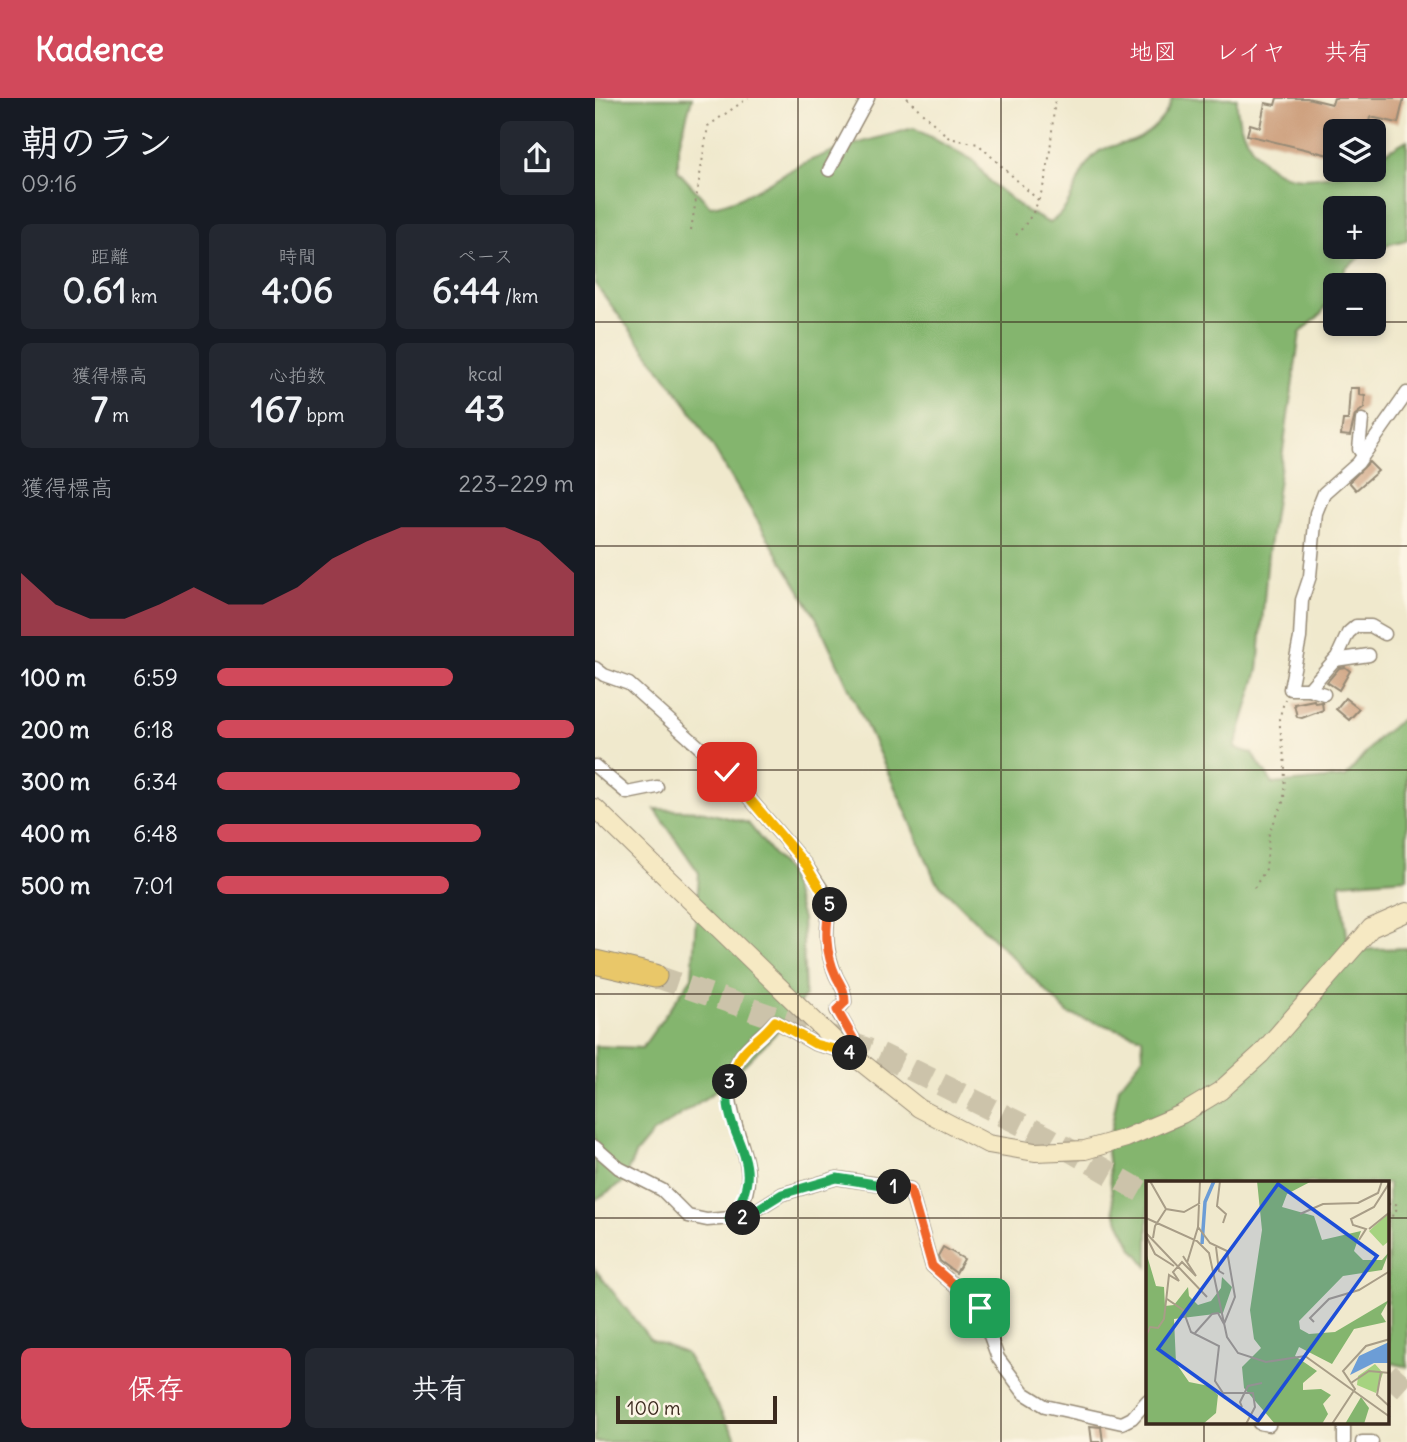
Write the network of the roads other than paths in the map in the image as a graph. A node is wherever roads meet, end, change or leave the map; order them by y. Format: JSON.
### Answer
{"nodes":[{"id":1,"x":868,"y":98,"type":"edge"},
{"id":2,"x":829,"y":170,"type":"dead end"},
{"id":3,"x":1407,"y":393,"type":"edge"},
{"id":4,"x":1362,"y":420,"type":"dead end"},
{"id":5,"x":1363,"y":455,"type":"junction"},
{"id":6,"x":1385,"y":634,"type":"dead end"},
{"id":7,"x":1369,"y":655,"type":"dead end"},
{"id":8,"x":1335,"y":660,"type":"junction"},
{"id":9,"x":595,"y":668,"type":"edge"},
{"id":10,"x":1309,"y":689,"type":"junction"},
{"id":11,"x":1324,"y":694,"type":"dead end"},
{"id":12,"x":595,"y":766,"type":"edge"},
{"id":13,"x":657,"y":787,"type":"dead end"},
{"id":14,"x":595,"y":808,"type":"edge"},
{"id":15,"x":1407,"y":912,"type":"edge"},
{"id":16,"x":595,"y":962,"type":"edge"},
{"id":17,"x":655,"y":976,"type":"tunnel mouth"},
{"id":18,"x":850,"y":1053,"type":"junction"},
{"id":19,"x":595,"y":1147,"type":"edge"},
{"id":20,"x":729,"y":1219,"type":"junction"},
{"id":21,"x":1146,"y":1402,"type":"edge"},
{"id":22,"x":1344,"y":1424,"type":"edge"},
{"id":23,"x":1344,"y":1442,"type":"edge"},
{"id":24,"x":1362,"y":1442,"type":"edge"},
{"id":25,"x":1372,"y":1442,"type":"edge"}],
"edges":[{"from":1,"to":2,"type":"street"},
{"from":3,"to":5,"type":"street"},
{"from":4,"to":5,"type":"street"},
{"from":5,"to":10,"type":"street"},
{"from":6,"to":8,"type":"street"},
{"from":7,"to":8,"type":"street"},
{"from":8,"to":10,"type":"street"},
{"from":9,"to":18,"type":"street"},
{"from":10,"to":11,"type":"street"},
{"from":12,"to":13,"type":"street"},
{"from":14,"to":18,"type":"street"},
{"from":15,"to":18,"type":"street"},
{"from":16,"to":17,"type":"highway"},
{"from":18,"to":20,"type":"street"},
{"from":19,"to":20,"type":"street"},
{"from":20,"to":21,"type":"street"},
{"from":22,"to":23,"type":"street"},
{"from":24,"to":25,"type":"street"}]}
